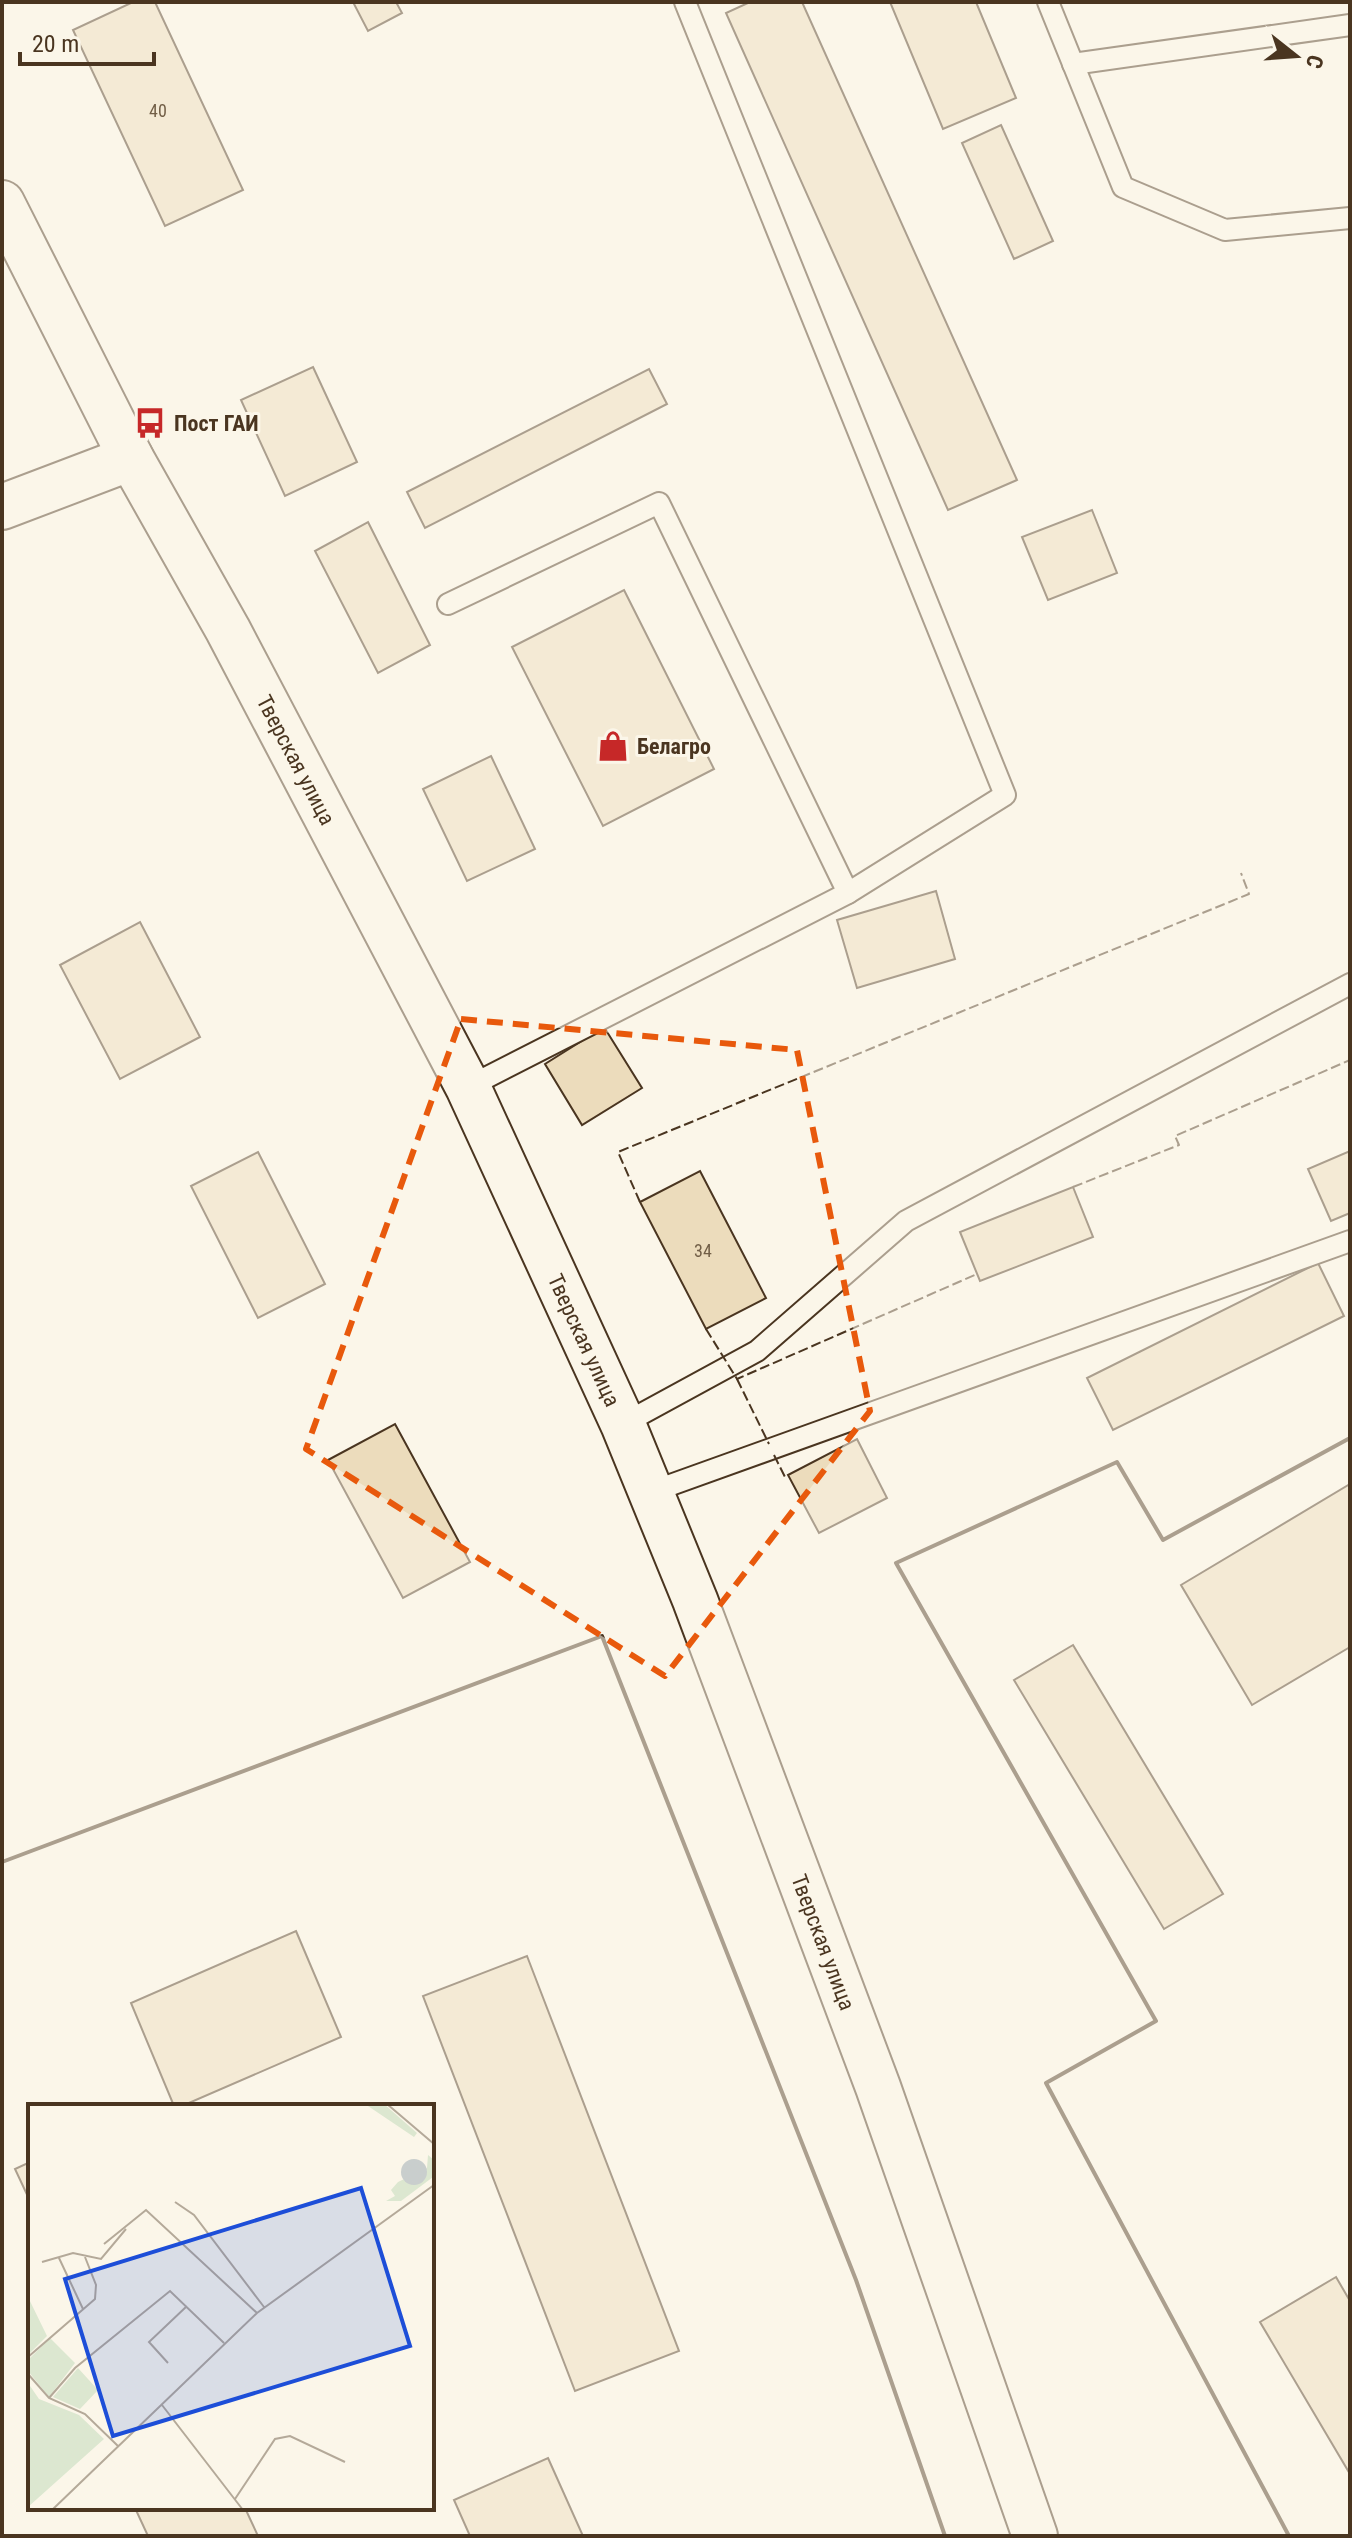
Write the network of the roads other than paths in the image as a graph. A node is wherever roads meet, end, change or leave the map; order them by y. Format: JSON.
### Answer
{"nodes":[{"id":1,"x":685,"y":2,"type":"edge"},
{"id":2,"x":1048,"y":2,"type":"edge"},
{"id":3,"x":1350,"y":25,"type":"edge"},
{"id":4,"x":1073,"y":64,"type":"junction"},
{"id":5,"x":2,"y":203,"type":"edge"},
{"id":6,"x":1350,"y":218,"type":"edge"},
{"id":7,"x":131,"y":458,"type":"junction"},
{"id":8,"x":2,"y":507,"type":"edge"},
{"id":9,"x":448,"y":604,"type":"dead end"},
{"id":10,"x":848,"y":893,"type":"junction"},
{"id":11,"x":1350,"y":984,"type":"edge"},
{"id":12,"x":468,"y":1087,"type":"junction"},
{"id":13,"x":1350,"y":1241,"type":"edge"},
{"id":14,"x":623,"y":1424,"type":"junction"},
{"id":15,"x":651,"y":1492,"type":"junction"},
{"id":16,"x":1035,"y":2536,"type":"edge"}],
"edges":[{"from":1,"to":10,"type":"lane"},
{"from":2,"to":4,"type":"lane"},
{"from":3,"to":4,"type":"lane"},
{"from":4,"to":6,"type":"lane"},
{"from":5,"to":7,"type":"main road","name":"Тверская улица"},
{"from":7,"to":8,"type":"main road"},
{"from":7,"to":12,"type":"main road","name":"Тверская улица"},
{"from":9,"to":10,"type":"lane"},
{"from":10,"to":12,"type":"lane"},
{"from":11,"to":14,"type":"lane"},
{"from":12,"to":14,"type":"main road","name":"Тверская улица"},
{"from":13,"to":15,"type":"lane"},
{"from":14,"to":15,"type":"main road","name":"Тверская улица"},
{"from":15,"to":16,"type":"main road","name":"Тверская улица"}]}
